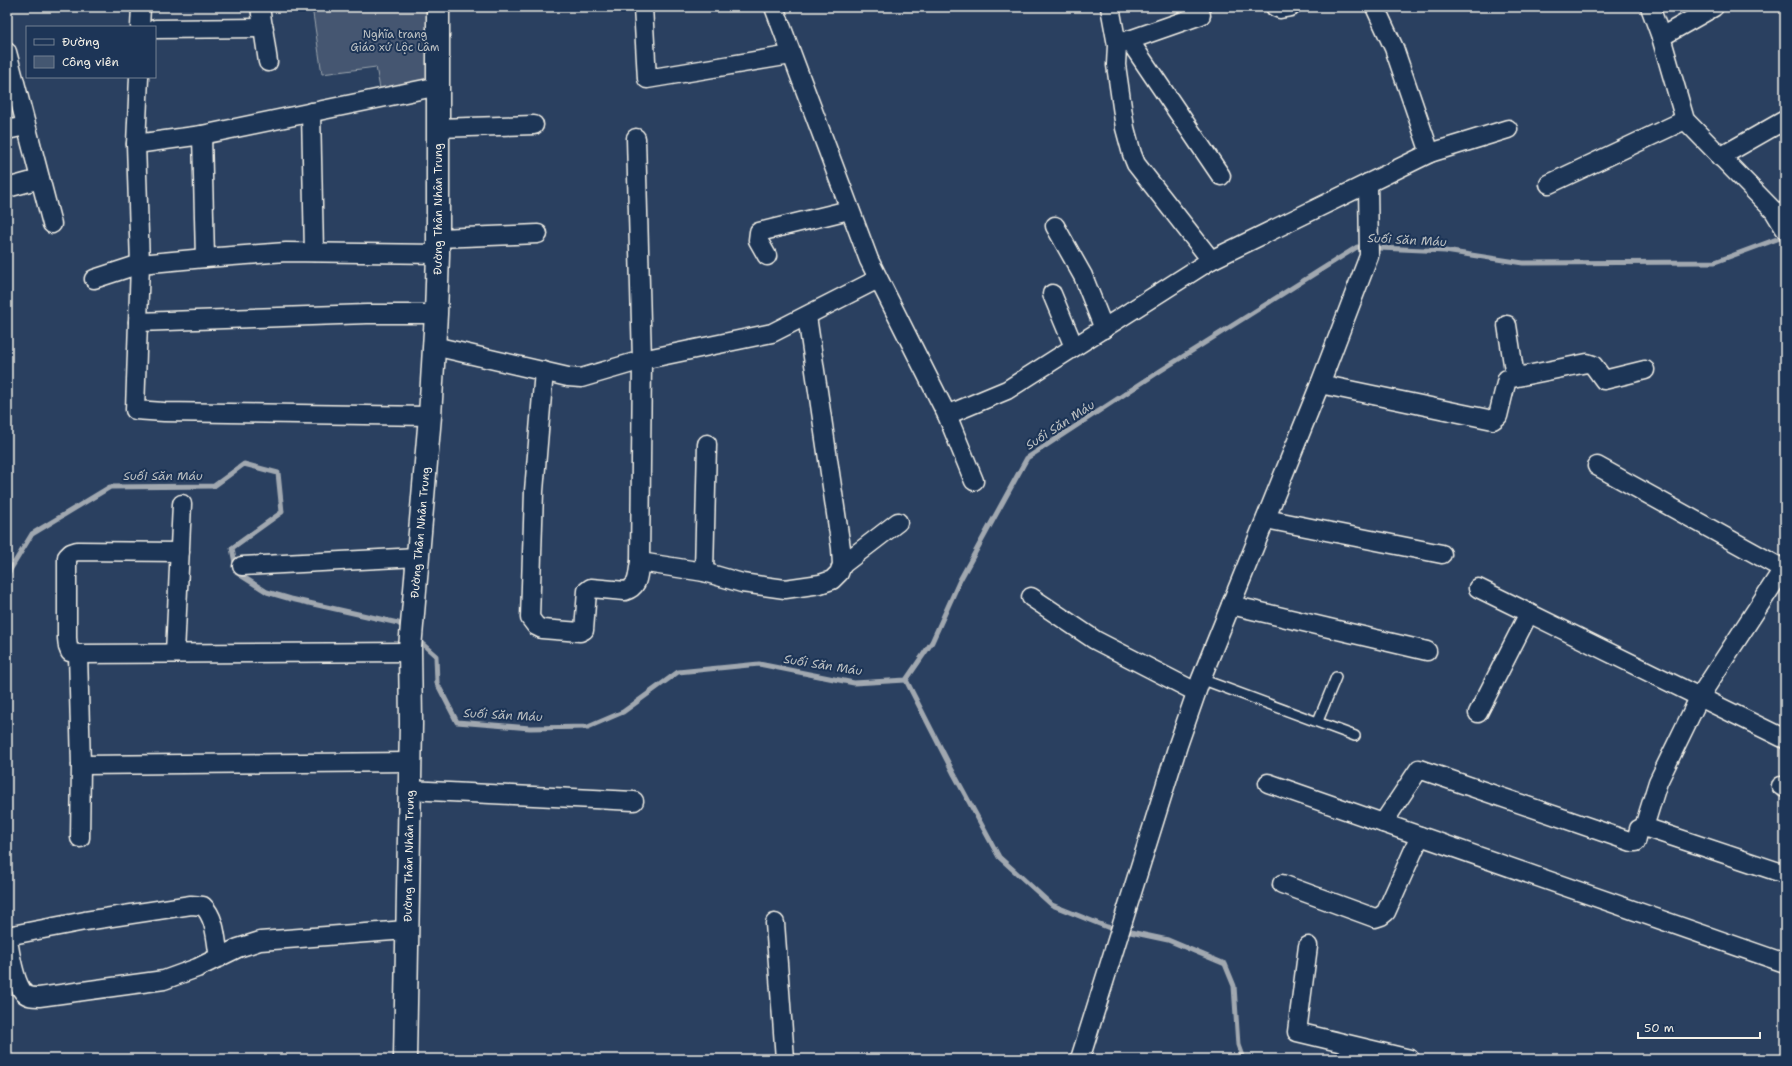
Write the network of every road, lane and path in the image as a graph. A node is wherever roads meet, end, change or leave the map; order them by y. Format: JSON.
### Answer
{"nodes":[{"id":1,"x":141,"y":7,"type":"edge"},
{"id":2,"x":260,"y":7,"type":"edge"},
{"id":3,"x":438,"y":7,"type":"edge"},
{"id":4,"x":643,"y":7,"type":"edge"},
{"id":5,"x":774,"y":7,"type":"edge"},
{"id":6,"x":1110,"y":7,"type":"edge"},
{"id":7,"x":1275,"y":7,"type":"edge"},
{"id":8,"x":1291,"y":7,"type":"edge"},
{"id":9,"x":1375,"y":7,"type":"edge"},
{"id":10,"x":1650,"y":7,"type":"edge"},
{"id":11,"x":1714,"y":7,"type":"edge"},
{"id":12,"x":1201,"y":15,"type":"dead end"},
{"id":13,"x":140,"y":26,"type":"edge"},
{"id":14,"x":264,"y":28,"type":"junction"},
{"id":15,"x":156,"y":29,"type":"edge"},
{"id":16,"x":1661,"y":37,"type":"junction"},
{"id":17,"x":1123,"y":42,"type":"junction"},
{"id":18,"x":7,"y":52,"type":"edge"},
{"id":19,"x":791,"y":55,"type":"junction"},
{"id":20,"x":268,"y":62,"type":"dead end"},
{"id":21,"x":139,"y":78,"type":"edge"},
{"id":22,"x":439,"y":86,"type":"junction"},
{"id":23,"x":311,"y":112,"type":"junction"},
{"id":24,"x":1685,"y":120,"type":"junction"},
{"id":25,"x":1785,"y":120,"type":"edge"},
{"id":26,"x":534,"y":125,"type":"dead end"},
{"id":27,"x":25,"y":126,"type":"junction"},
{"id":28,"x":438,"y":128,"type":"junction"},
{"id":29,"x":7,"y":130,"type":"edge"},
{"id":30,"x":1508,"y":130,"type":"dead end"},
{"id":31,"x":202,"y":135,"type":"junction"},
{"id":32,"x":636,"y":138,"type":"dead end"},
{"id":33,"x":136,"y":144,"type":"junction"},
{"id":34,"x":1430,"y":153,"type":"junction"},
{"id":35,"x":1720,"y":157,"type":"junction"},
{"id":36,"x":1221,"y":176,"type":"dead end"},
{"id":37,"x":40,"y":179,"type":"junction"},
{"id":38,"x":1368,"y":183,"type":"junction"},
{"id":39,"x":1549,"y":184,"type":"dead end"},
{"id":40,"x":7,"y":188,"type":"edge"},
{"id":41,"x":849,"y":210,"type":"junction"},
{"id":42,"x":52,"y":224,"type":"dead end"},
{"id":43,"x":1783,"y":225,"type":"edge"},
{"id":44,"x":1055,"y":226,"type":"dead end"},
{"id":45,"x":538,"y":234,"type":"dead end"},
{"id":46,"x":438,"y":246,"type":"junction"},
{"id":47,"x":314,"y":252,"type":"junction"},
{"id":48,"x":767,"y":256,"type":"dead end"},
{"id":49,"x":206,"y":258,"type":"junction"},
{"id":50,"x":1211,"y":260,"type":"junction"},
{"id":51,"x":140,"y":264,"type":"junction"},
{"id":52,"x":94,"y":279,"type":"dead end"},
{"id":53,"x":878,"y":279,"type":"junction"},
{"id":54,"x":1052,"y":294,"type":"dead end"},
{"id":55,"x":436,"y":314,"type":"junction"},
{"id":56,"x":807,"y":316,"type":"junction"},
{"id":57,"x":138,"y":322,"type":"junction"},
{"id":58,"x":1507,"y":325,"type":"dead end"},
{"id":59,"x":1104,"y":328,"type":"junction"},
{"id":60,"x":434,"y":346,"type":"junction"},
{"id":61,"x":1074,"y":347,"type":"junction"},
{"id":62,"x":642,"y":360,"type":"junction"},
{"id":63,"x":1645,"y":370,"type":"dead end"},
{"id":64,"x":544,"y":371,"type":"junction"},
{"id":65,"x":1515,"y":377,"type":"junction"},
{"id":66,"x":1320,"y":384,"type":"junction"},
{"id":67,"x":947,"y":415,"type":"junction"},
{"id":68,"x":430,"y":416,"type":"junction"},
{"id":69,"x":707,"y":444,"type":"dead end"},
{"id":70,"x":1597,"y":466,"type":"dead end"},
{"id":71,"x":974,"y":480,"type":"dead end"},
{"id":72,"x":182,"y":504,"type":"dead end"},
{"id":73,"x":1266,"y":519,"type":"junction"},
{"id":74,"x":898,"y":522,"type":"dead end"},
{"id":75,"x":180,"y":552,"type":"junction"},
{"id":76,"x":1442,"y":554,"type":"dead end"},
{"id":77,"x":418,"y":557,"type":"junction"},
{"id":78,"x":640,"y":562,"type":"junction"},
{"id":79,"x":842,"y":565,"type":"junction"},
{"id":80,"x":242,"y":566,"type":"dead end"},
{"id":81,"x":1784,"y":569,"type":"edge"},
{"id":82,"x":704,"y":572,"type":"junction"},
{"id":83,"x":1478,"y":588,"type":"dead end"},
{"id":84,"x":1031,"y":597,"type":"dead end"},
{"id":85,"x":1231,"y":605,"type":"junction"},
{"id":86,"x":1529,"y":613,"type":"junction"},
{"id":87,"x":410,"y":650,"type":"junction"},
{"id":88,"x":1427,"y":650,"type":"dead end"},
{"id":89,"x":175,"y":653,"type":"junction"},
{"id":90,"x":78,"y":654,"type":"junction"},
{"id":91,"x":1336,"y":677,"type":"dead end"},
{"id":92,"x":1199,"y":686,"type":"junction"},
{"id":93,"x":1700,"y":696,"type":"junction"},
{"id":94,"x":1478,"y":713,"type":"dead end"},
{"id":95,"x":1318,"y":721,"type":"junction"},
{"id":96,"x":1355,"y":736,"type":"dead end"},
{"id":97,"x":1785,"y":739,"type":"edge"},
{"id":98,"x":410,"y":762,"type":"junction"},
{"id":99,"x":81,"y":765,"type":"junction"},
{"id":100,"x":1268,"y":782,"type":"dead end"},
{"id":101,"x":409,"y":790,"type":"junction"},
{"id":102,"x":634,"y":801,"type":"dead end"},
{"id":103,"x":1383,"y":823,"type":"junction"},
{"id":104,"x":1644,"y":828,"type":"junction"},
{"id":105,"x":1420,"y":836,"type":"junction"},
{"id":106,"x":80,"y":838,"type":"dead end"},
{"id":107,"x":1785,"y":874,"type":"edge"},
{"id":108,"x":1282,"y":884,"type":"dead end"},
{"id":109,"x":775,"y":922,"type":"dead end"},
{"id":110,"x":406,"y":930,"type":"junction"},
{"id":111,"x":7,"y":935,"type":"edge"},
{"id":112,"x":1308,"y":946,"type":"dead end"},
{"id":113,"x":219,"y":958,"type":"junction"},
{"id":114,"x":1785,"y":963,"type":"edge"},
{"id":115,"x":405,"y":1059,"type":"edge"},
{"id":116,"x":785,"y":1059,"type":"edge"},
{"id":117,"x":1080,"y":1059,"type":"edge"},
{"id":118,"x":1410,"y":1059,"type":"edge"}],
"edges":[{"from":1,"to":13,"type":"street"},
{"from":2,"to":14,"type":"street"},
{"from":3,"to":22,"type":"street","name":"Đường Thân Nhân Trung"},
{"from":4,"to":19,"type":"street"},
{"from":5,"to":19,"type":"street"},
{"from":6,"to":17,"type":"street"},
{"from":7,"to":8,"type":"street"},
{"from":9,"to":34,"type":"street"},
{"from":10,"to":16,"type":"street"},
{"from":11,"to":16,"type":"street"},
{"from":12,"to":17,"type":"street"},
{"from":14,"to":15,"type":"street"},
{"from":14,"to":20,"type":"street"},
{"from":16,"to":24,"type":"street"},
{"from":17,"to":36,"type":"street"},
{"from":17,"to":50,"type":"street"},
{"from":18,"to":27,"type":"street"},
{"from":19,"to":41,"type":"street"},
{"from":21,"to":33,"type":"street"},
{"from":22,"to":23,"type":"street"},
{"from":22,"to":28,"type":"street","name":"Đường Thân Nhân Trung"},
{"from":23,"to":31,"type":"street"},
{"from":23,"to":47,"type":"street"},
{"from":24,"to":35,"type":"street"},
{"from":24,"to":39,"type":"street"},
{"from":25,"to":35,"type":"street"},
{"from":26,"to":28,"type":"street"},
{"from":27,"to":29,"type":"street"},
{"from":27,"to":37,"type":"street"},
{"from":28,"to":46,"type":"street","name":"Đường Thân Nhân Trung"},
{"from":30,"to":34,"type":"street"},
{"from":31,"to":33,"type":"street"},
{"from":31,"to":49,"type":"street"},
{"from":32,"to":62,"type":"street"},
{"from":33,"to":51,"type":"street"},
{"from":34,"to":38,"type":"street"},
{"from":35,"to":43,"type":"street"},
{"from":37,"to":40,"type":"street"},
{"from":37,"to":42,"type":"street"},
{"from":38,"to":50,"type":"street"},
{"from":38,"to":66,"type":"street"},
{"from":41,"to":48,"type":"street"},
{"from":41,"to":53,"type":"street"},
{"from":44,"to":59,"type":"street"},
{"from":45,"to":46,"type":"street"},
{"from":46,"to":47,"type":"street"},
{"from":46,"to":55,"type":"street","name":"Đường Thân Nhân Trung"},
{"from":47,"to":49,"type":"street"},
{"from":49,"to":51,"type":"street"},
{"from":50,"to":59,"type":"street"},
{"from":51,"to":52,"type":"street"},
{"from":51,"to":57,"type":"street"},
{"from":53,"to":56,"type":"street"},
{"from":53,"to":67,"type":"street"},
{"from":54,"to":61,"type":"street"},
{"from":55,"to":57,"type":"street"},
{"from":55,"to":60,"type":"street","name":"Đường Thân Nhân Trung"},
{"from":56,"to":62,"type":"street"},
{"from":56,"to":79,"type":"street"},
{"from":57,"to":68,"type":"street"},
{"from":58,"to":65,"type":"street"},
{"from":59,"to":61,"type":"street"},
{"from":60,"to":64,"type":"street"},
{"from":60,"to":68,"type":"street","name":"Đường Thân Nhân Trung"},
{"from":61,"to":67,"type":"street"},
{"from":62,"to":64,"type":"street"},
{"from":62,"to":78,"type":"street"},
{"from":63,"to":65,"type":"street"},
{"from":64,"to":78,"type":"street"},
{"from":65,"to":66,"type":"street"},
{"from":66,"to":73,"type":"street"},
{"from":67,"to":71,"type":"street"},
{"from":68,"to":77,"type":"street","name":"Đường Thân Nhân Trung"},
{"from":69,"to":82,"type":"street"},
{"from":70,"to":81,"type":"street"},
{"from":72,"to":75,"type":"street"},
{"from":73,"to":76,"type":"street"},
{"from":73,"to":85,"type":"street"},
{"from":74,"to":79,"type":"street"},
{"from":75,"to":89,"type":"street"},
{"from":75,"to":90,"type":"street"},
{"from":77,"to":80,"type":"street"},
{"from":77,"to":87,"type":"street","name":"Đường Thân Nhân Trung"},
{"from":78,"to":82,"type":"street"},
{"from":79,"to":82,"type":"street"},
{"from":81,"to":93,"type":"street"},
{"from":83,"to":86,"type":"street"},
{"from":84,"to":92,"type":"street"},
{"from":85,"to":88,"type":"street"},
{"from":85,"to":92,"type":"street"},
{"from":86,"to":93,"type":"street"},
{"from":86,"to":94,"type":"street"},
{"from":87,"to":89,"type":"street"},
{"from":87,"to":98,"type":"street","name":"Đường Thân Nhân Trung"},
{"from":89,"to":90,"type":"street"},
{"from":90,"to":99,"type":"street"},
{"from":91,"to":95,"type":"lane"},
{"from":92,"to":95,"type":"lane"},
{"from":92,"to":117,"type":"street"},
{"from":93,"to":97,"type":"street"},
{"from":93,"to":104,"type":"street"},
{"from":95,"to":96,"type":"lane"},
{"from":98,"to":99,"type":"street"},
{"from":98,"to":101,"type":"street","name":"Đường Thân Nhân Trung"},
{"from":99,"to":106,"type":"street"},
{"from":100,"to":103,"type":"street"},
{"from":101,"to":102,"type":"street"},
{"from":101,"to":110,"type":"street","name":"Đường Thân Nhân Trung"},
{"from":103,"to":104,"type":"street"},
{"from":103,"to":105,"type":"street"},
{"from":104,"to":107,"type":"street"},
{"from":105,"to":108,"type":"street"},
{"from":105,"to":114,"type":"street"},
{"from":109,"to":116,"type":"street"},
{"from":110,"to":113,"type":"street"},
{"from":110,"to":115,"type":"street","name":"Đường Thân Nhân Trung"},
{"from":111,"to":113,"type":"street"},
{"from":111,"to":113,"type":"street"},
{"from":112,"to":118,"type":"street"}]}
